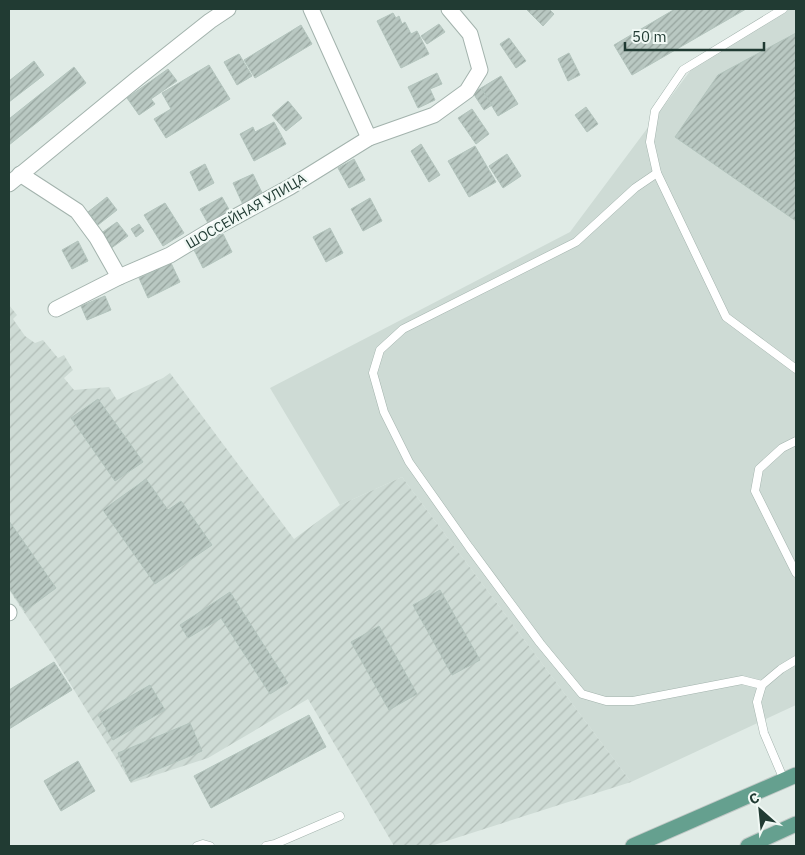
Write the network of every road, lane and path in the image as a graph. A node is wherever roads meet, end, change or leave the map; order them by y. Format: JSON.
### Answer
{"nodes":[{"id":1,"x":228,"y":9,"type":"edge"},
{"id":2,"x":311,"y":9,"type":"edge"},
{"id":3,"x":449,"y":9,"type":"edge"},
{"id":4,"x":783,"y":9,"type":"edge"},
{"id":5,"x":369,"y":138,"type":"junction"},
{"id":6,"x":657,"y":174,"type":"junction"},
{"id":7,"x":14,"y":179,"type":"edge"},
{"id":8,"x":120,"y":278,"type":"junction"},
{"id":9,"x":56,"y":309,"type":"dead end"},
{"id":10,"x":796,"y":369,"type":"edge"},
{"id":11,"x":796,"y":441,"type":"edge"},
{"id":12,"x":796,"y":573,"type":"edge"},
{"id":13,"x":796,"y":660,"type":"edge"},
{"id":14,"x":762,"y":685,"type":"junction"},
{"id":15,"x":790,"y":777,"type":"edge"},
{"id":16,"x":340,"y":816,"type":"dead end"},
{"id":17,"x":796,"y":824,"type":"edge"},
{"id":18,"x":198,"y":846,"type":"edge"},
{"id":19,"x":210,"y":846,"type":"edge"},
{"id":20,"x":266,"y":846,"type":"edge"},
{"id":21,"x":633,"y":846,"type":"edge"},
{"id":22,"x":748,"y":846,"type":"edge"}],
"edges":[{"from":1,"to":7,"type":"street"},
{"from":2,"to":5,"type":"street"},
{"from":3,"to":5,"type":"street","name":"ШОССЕЙНАЯ УЛИЦА"},
{"from":4,"to":6,"type":"lane"},
{"from":5,"to":8,"type":"street","name":"ШОССЕЙНАЯ УЛИЦА"},
{"from":6,"to":10,"type":"lane"},
{"from":6,"to":14,"type":"lane"},
{"from":7,"to":8,"type":"street"},
{"from":8,"to":9,"type":"street","name":"ШОССЕЙНАЯ УЛИЦА"},
{"from":11,"to":12,"type":"lane"},
{"from":13,"to":14,"type":"lane"},
{"from":14,"to":15,"type":"lane"},
{"from":15,"to":21,"type":"main road"},
{"from":16,"to":20,"type":"lane"},
{"from":17,"to":22,"type":"main road"},
{"from":18,"to":19,"type":"lane"}]}
